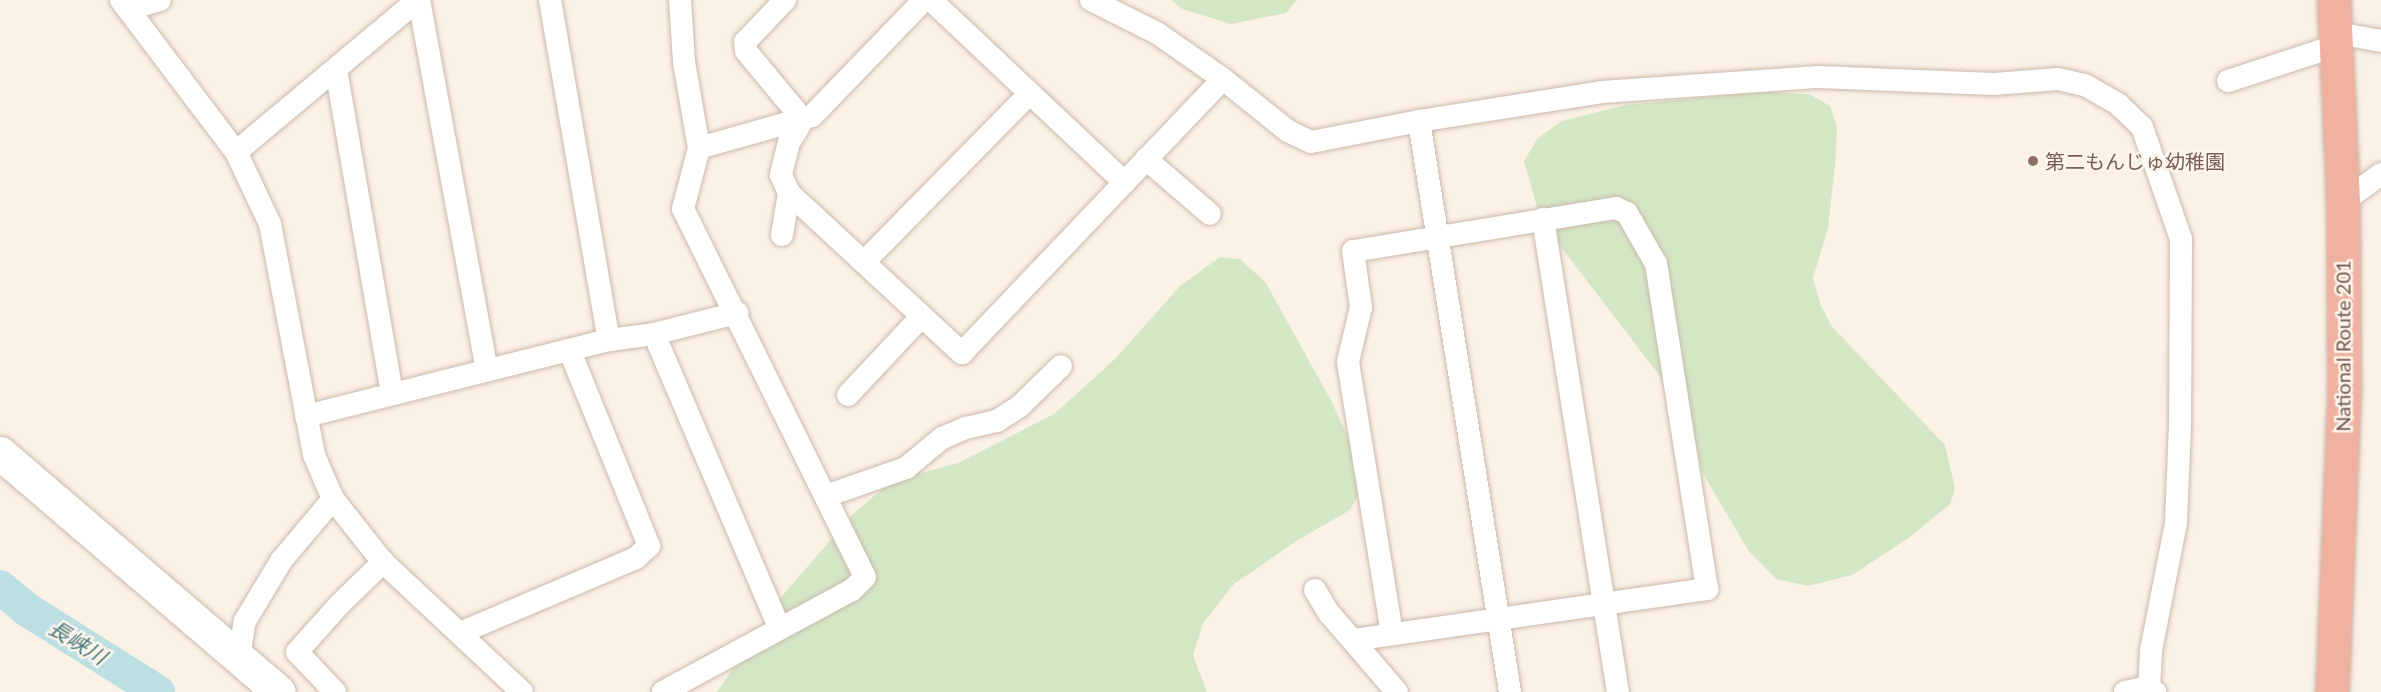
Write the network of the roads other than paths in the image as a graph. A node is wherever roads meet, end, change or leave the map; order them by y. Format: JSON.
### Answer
{"nodes":[{"id":1,"x":160,"y":0,"type":"edge"},
{"id":2,"x":419,"y":0,"type":"edge"},
{"id":3,"x":550,"y":0,"type":"edge"},
{"id":4,"x":680,"y":0,"type":"edge"},
{"id":5,"x":785,"y":0,"type":"edge"},
{"id":6,"x":924,"y":0,"type":"edge"},
{"id":7,"x":931,"y":0,"type":"edge"},
{"id":8,"x":1091,"y":0,"type":"edge"},
{"id":9,"x":2334,"y":0,"type":"edge"},
{"id":10,"x":125,"y":5,"type":"edge"},
{"id":11,"x":2337,"y":39,"type":"junction"},
{"id":12,"x":2381,"y":41,"type":"edge"},
{"id":13,"x":336,"y":69,"type":"junction"},
{"id":14,"x":1224,"y":79,"type":"junction"},
{"id":15,"x":2228,"y":81,"type":"dead end"},
{"id":16,"x":1029,"y":94,"type":"junction"},
{"id":17,"x":803,"y":120,"type":"junction"},
{"id":18,"x":1419,"y":121,"type":"junction"},
{"id":19,"x":699,"y":148,"type":"junction"},
{"id":20,"x":236,"y":152,"type":"junction"},
{"id":21,"x":1146,"y":159,"type":"junction"},
{"id":22,"x":2381,"y":174,"type":"edge"},
{"id":23,"x":1124,"y":182,"type":"junction"},
{"id":24,"x":789,"y":194,"type":"junction"},
{"id":25,"x":2343,"y":202,"type":"junction"},
{"id":26,"x":1210,"y":214,"type":"dead end"},
{"id":27,"x":1543,"y":219,"type":"junction"},
{"id":28,"x":782,"y":235,"type":"dead end"},
{"id":29,"x":1436,"y":237,"type":"junction"},
{"id":30,"x":865,"y":261,"type":"junction"},
{"id":31,"x":737,"y":313,"type":"junction"},
{"id":32,"x":922,"y":316,"type":"junction"},
{"id":33,"x":654,"y":334,"type":"junction"},
{"id":34,"x":609,"y":340,"type":"junction"},
{"id":35,"x":570,"y":351,"type":"junction"},
{"id":36,"x":1061,"y":366,"type":"dead end"},
{"id":37,"x":487,"y":370,"type":"junction"},
{"id":38,"x":392,"y":394,"type":"junction"},
{"id":39,"x":848,"y":395,"type":"dead end"},
{"id":40,"x":306,"y":416,"type":"junction"},
{"id":41,"x":0,"y":453,"type":"edge"},
{"id":42,"x":826,"y":496,"type":"junction"},
{"id":43,"x":333,"y":499,"type":"junction"},
{"id":44,"x":383,"y":562,"type":"junction"},
{"id":45,"x":1315,"y":590,"type":"dead end"},
{"id":46,"x":1605,"y":605,"type":"junction"},
{"id":47,"x":1498,"y":618,"type":"junction"},
{"id":48,"x":779,"y":627,"type":"junction"},
{"id":49,"x":460,"y":633,"type":"junction"},
{"id":50,"x":1392,"y":633,"type":"junction"},
{"id":51,"x":1353,"y":640,"type":"junction"},
{"id":52,"x":239,"y":657,"type":"junction"},
{"id":53,"x":2152,"y":689,"type":"edge"},
{"id":54,"x":279,"y":692,"type":"edge"},
{"id":55,"x":335,"y":692,"type":"edge"},
{"id":56,"x":522,"y":692,"type":"edge"},
{"id":57,"x":663,"y":692,"type":"edge"},
{"id":58,"x":1397,"y":692,"type":"edge"},
{"id":59,"x":1510,"y":692,"type":"edge"},
{"id":60,"x":1618,"y":692,"type":"edge"},
{"id":61,"x":2125,"y":692,"type":"edge"},
{"id":62,"x":2332,"y":692,"type":"edge"}],
"edges":[{"from":1,"to":10,"type":"street"},
{"from":2,"to":13,"type":"street"},
{"from":2,"to":37,"type":"street"},
{"from":3,"to":34,"type":"street"},
{"from":4,"to":19,"type":"street"},
{"from":5,"to":17,"type":"street"},
{"from":6,"to":17,"type":"street"},
{"from":7,"to":16,"type":"street"},
{"from":8,"to":14,"type":"street"},
{"from":9,"to":11,"type":"highway","name":"National Route 201"},
{"from":10,"to":20,"type":"street"},
{"from":11,"to":12,"type":"street"},
{"from":11,"to":15,"type":"street"},
{"from":11,"to":25,"type":"highway","name":"National Route 201"},
{"from":13,"to":20,"type":"street"},
{"from":13,"to":38,"type":"street"},
{"from":14,"to":18,"type":"street"},
{"from":14,"to":21,"type":"street"},
{"from":16,"to":23,"type":"street"},
{"from":16,"to":30,"type":"street"},
{"from":17,"to":19,"type":"street"},
{"from":17,"to":24,"type":"street"},
{"from":18,"to":29,"type":"street"},
{"from":18,"to":53,"type":"street"},
{"from":19,"to":31,"type":"street"},
{"from":20,"to":40,"type":"street"},
{"from":21,"to":23,"type":"street"},
{"from":21,"to":26,"type":"street"},
{"from":22,"to":25,"type":"street"},
{"from":23,"to":32,"type":"street"},
{"from":24,"to":28,"type":"street"},
{"from":24,"to":30,"type":"street"},
{"from":25,"to":62,"type":"highway","name":"National Route 201"},
{"from":27,"to":29,"type":"street"},
{"from":27,"to":46,"type":"street"},
{"from":27,"to":46,"type":"street"},
{"from":29,"to":47,"type":"street"},
{"from":29,"to":50,"type":"street"},
{"from":30,"to":32,"type":"street"},
{"from":31,"to":33,"type":"street"},
{"from":31,"to":42,"type":"street"},
{"from":32,"to":39,"type":"street"},
{"from":33,"to":34,"type":"street"},
{"from":33,"to":48,"type":"street"},
{"from":34,"to":35,"type":"street"},
{"from":35,"to":37,"type":"street"},
{"from":35,"to":49,"type":"street"},
{"from":36,"to":42,"type":"street"},
{"from":37,"to":38,"type":"street"},
{"from":38,"to":40,"type":"street"},
{"from":40,"to":43,"type":"street"},
{"from":41,"to":52,"type":"street"},
{"from":42,"to":48,"type":"street"},
{"from":43,"to":44,"type":"street"},
{"from":43,"to":52,"type":"street"},
{"from":44,"to":49,"type":"street"},
{"from":44,"to":55,"type":"street"},
{"from":45,"to":51,"type":"street"},
{"from":46,"to":47,"type":"street"},
{"from":46,"to":60,"type":"street"},
{"from":47,"to":50,"type":"street"},
{"from":47,"to":59,"type":"street"},
{"from":48,"to":57,"type":"street"},
{"from":49,"to":56,"type":"street"},
{"from":50,"to":51,"type":"street"},
{"from":51,"to":58,"type":"street"},
{"from":52,"to":54,"type":"street"},
{"from":53,"to":61,"type":"street"}]}
